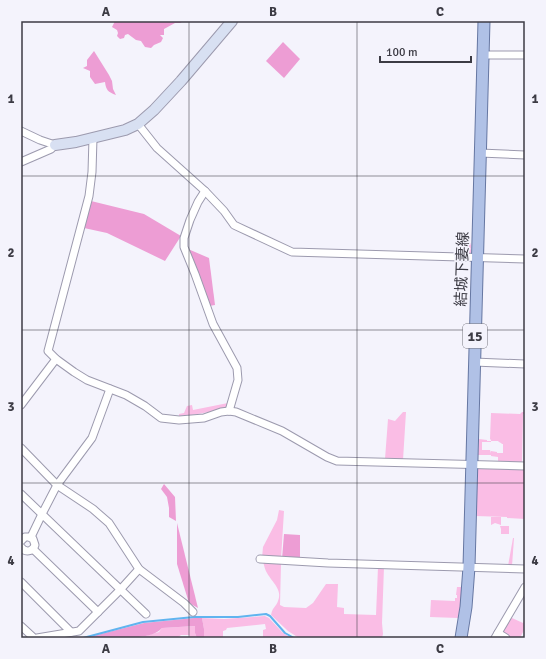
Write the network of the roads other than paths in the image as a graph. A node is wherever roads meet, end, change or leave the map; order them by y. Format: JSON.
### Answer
{"nodes":[{"id":1,"x":232,"y":21,"type":"edge"},
{"id":2,"x":484,"y":21,"type":"edge"},
{"id":3,"x":484,"y":55,"type":"junction"},
{"id":4,"x":525,"y":55,"type":"edge"},
{"id":5,"x":138,"y":124,"type":"junction"},
{"id":6,"x":21,"y":131,"type":"edge"},
{"id":7,"x":93,"y":138,"type":"junction"},
{"id":8,"x":55,"y":145,"type":"junction"},
{"id":9,"x":480,"y":153,"type":"junction"},
{"id":10,"x":525,"y":155,"type":"edge"},
{"id":11,"x":21,"y":162,"type":"edge"},
{"id":12,"x":205,"y":192,"type":"junction"},
{"id":13,"x":478,"y":258,"type":"junction"},
{"id":14,"x":525,"y":259,"type":"edge"},
{"id":15,"x":56,"y":359,"type":"junction"},
{"id":16,"x":474,"y":362,"type":"junction"},
{"id":17,"x":525,"y":364,"type":"edge"},
{"id":18,"x":110,"y":389,"type":"junction"},
{"id":19,"x":21,"y":404,"type":"edge"},
{"id":20,"x":229,"y":411,"type":"junction"},
{"id":21,"x":21,"y":448,"type":"edge"},
{"id":22,"x":471,"y":464,"type":"junction"},
{"id":23,"x":525,"y":466,"type":"edge"},
{"id":24,"x":57,"y":485,"type":"junction"},
{"id":25,"x":21,"y":494,"type":"edge"},
{"id":26,"x":42,"y":514,"type":"junction"},
{"id":27,"x":31,"y":537,"type":"junction"},
{"id":28,"x":22,"y":539,"type":"edge"},
{"id":29,"x":33,"y":549,"type":"junction"},
{"id":30,"x":22,"y":551,"type":"edge"},
{"id":31,"x":260,"y":559,"type":"dead end"},
{"id":32,"x":469,"y":567,"type":"junction"},
{"id":33,"x":139,"y":569,"type":"junction"},
{"id":34,"x":525,"y":569,"type":"edge"},
{"id":35,"x":21,"y":582,"type":"edge"},
{"id":36,"x":525,"y":587,"type":"edge"},
{"id":37,"x":120,"y":590,"type":"junction"},
{"id":38,"x":98,"y":612,"type":"junction"},
{"id":39,"x":193,"y":612,"type":"dead end"},
{"id":40,"x":146,"y":614,"type":"dead end"},
{"id":41,"x":21,"y":626,"type":"edge"},
{"id":42,"x":71,"y":632,"type":"junction"},
{"id":43,"x":497,"y":636,"type":"edge"},
{"id":44,"x":34,"y":638,"type":"edge"},
{"id":45,"x":37,"y":638,"type":"edge"},
{"id":46,"x":461,"y":638,"type":"edge"},
{"id":47,"x":506,"y":638,"type":"edge"}],
"edges":[{"from":1,"to":5,"type":"street"},
{"from":2,"to":3,"type":"main road","name":"結城下妻線","number":"15"},
{"from":3,"to":4,"type":"street"},
{"from":3,"to":9,"type":"main road","name":"結城下妻線","number":"15"},
{"from":5,"to":7,"type":"street"},
{"from":5,"to":12,"type":"street"},
{"from":6,"to":8,"type":"street"},
{"from":7,"to":8,"type":"street"},
{"from":7,"to":15,"type":"street"},
{"from":8,"to":11,"type":"street"},
{"from":9,"to":10,"type":"street"},
{"from":9,"to":13,"type":"main road","name":"結城下妻線","number":"15"},
{"from":12,"to":13,"type":"street"},
{"from":12,"to":20,"type":"street"},
{"from":13,"to":14,"type":"street"},
{"from":13,"to":16,"type":"main road","name":"結城下妻線","number":"15"},
{"from":15,"to":18,"type":"street"},
{"from":15,"to":19,"type":"street"},
{"from":16,"to":17,"type":"street"},
{"from":16,"to":22,"type":"main road","name":"結城下妻線","number":"15"},
{"from":18,"to":20,"type":"street"},
{"from":18,"to":24,"type":"street"},
{"from":20,"to":22,"type":"street"},
{"from":21,"to":24,"type":"street"},
{"from":22,"to":23,"type":"street"},
{"from":22,"to":32,"type":"main road","name":"結城下妻線","number":"15"},
{"from":24,"to":26,"type":"street"},
{"from":24,"to":33,"type":"street"},
{"from":25,"to":26,"type":"street"},
{"from":26,"to":27,"type":"street"},
{"from":26,"to":37,"type":"street"},
{"from":27,"to":28,"type":"street"},
{"from":27,"to":29,"type":"street"},
{"from":29,"to":30,"type":"street"},
{"from":29,"to":38,"type":"street"},
{"from":31,"to":32,"type":"street"},
{"from":32,"to":34,"type":"street"},
{"from":32,"to":46,"type":"main road","name":"結城下妻線","number":"15"},
{"from":33,"to":37,"type":"street"},
{"from":33,"to":39,"type":"street"},
{"from":35,"to":42,"type":"street"},
{"from":36,"to":43,"type":"street"},
{"from":37,"to":38,"type":"street"},
{"from":37,"to":40,"type":"street"},
{"from":38,"to":42,"type":"street"},
{"from":41,"to":44,"type":"street"},
{"from":42,"to":45,"type":"street"},
{"from":43,"to":47,"type":"street"}]}
